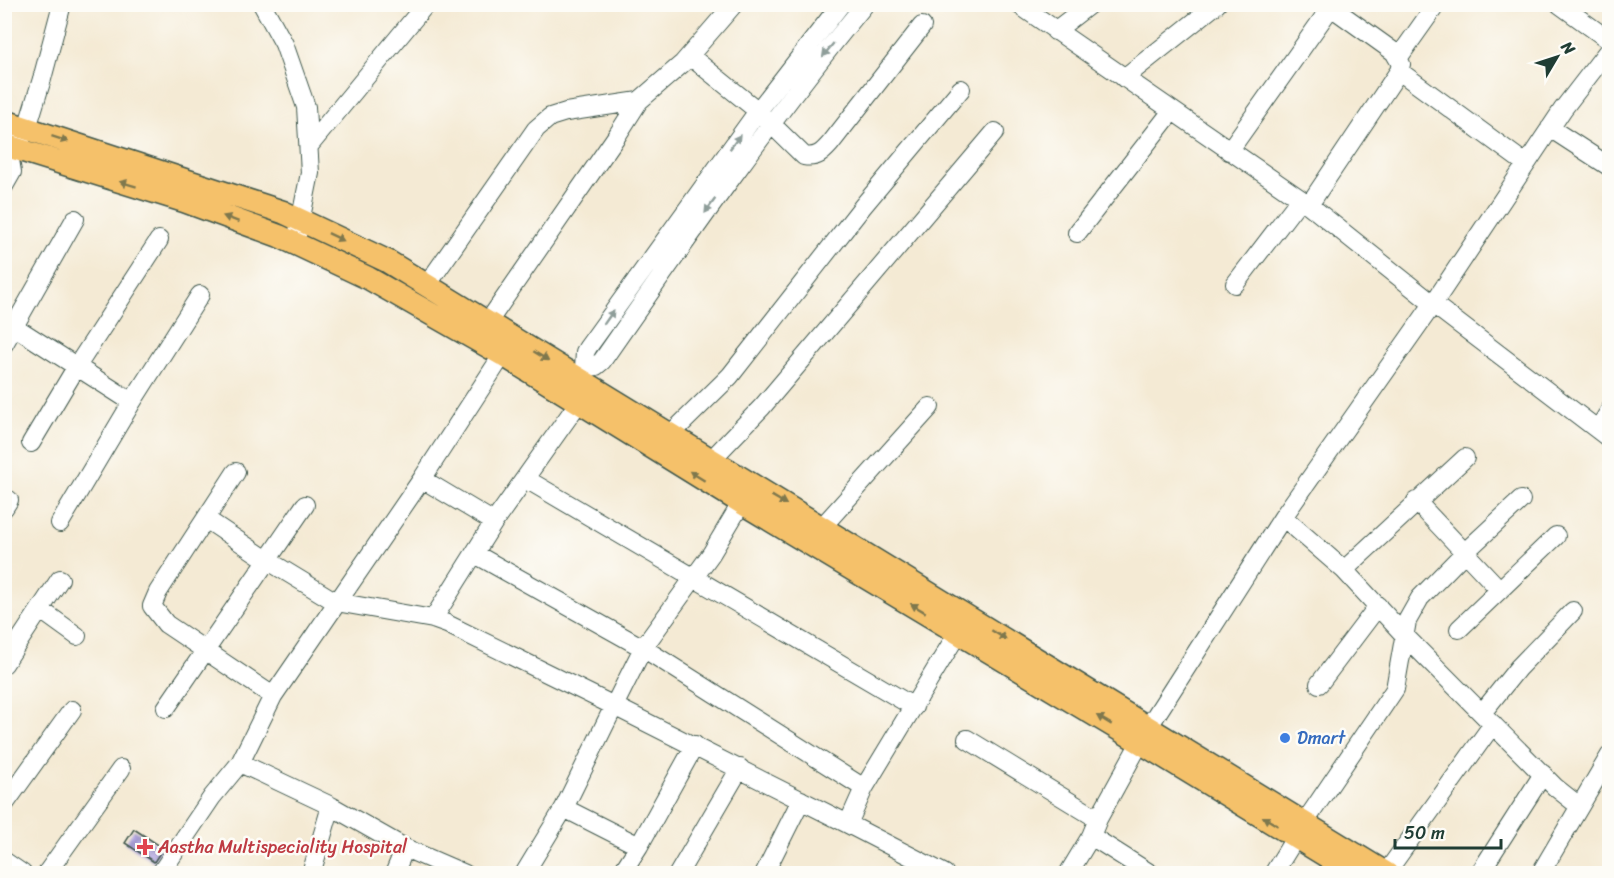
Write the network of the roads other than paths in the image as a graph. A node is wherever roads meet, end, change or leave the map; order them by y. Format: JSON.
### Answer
{"nodes":[{"id":1,"x":62,"y":4,"type":"edge"},
{"id":2,"x":262,"y":4,"type":"edge"},
{"id":3,"x":426,"y":4,"type":"edge"},
{"id":4,"x":734,"y":4,"type":"edge"},
{"id":5,"x":841,"y":4,"type":"edge"},
{"id":6,"x":865,"y":4,"type":"edge"},
{"id":7,"x":1018,"y":4,"type":"edge"},
{"id":8,"x":1090,"y":4,"type":"edge"},
{"id":9,"x":1217,"y":4,"type":"edge"},
{"id":10,"x":1559,"y":4,"type":"edge"},
{"id":11,"x":1329,"y":6,"type":"edge"},
{"id":12,"x":1433,"y":6,"type":"edge"},
{"id":13,"x":922,"y":26,"type":"dead end"},
{"id":14,"x":1055,"y":31,"type":"junction"},
{"id":15,"x":1610,"y":41,"type":"edge"},
{"id":16,"x":1610,"y":48,"type":"edge"},
{"id":17,"x":690,"y":56,"type":"junction"},
{"id":18,"x":1399,"y":64,"type":"junction"},
{"id":19,"x":1124,"y":78,"type":"junction"},
{"id":20,"x":961,"y":89,"type":"dead end"},
{"id":21,"x":639,"y":100,"type":"junction"},
{"id":22,"x":1172,"y":111,"type":"junction"},
{"id":23,"x":764,"y":118,"type":"junction"},
{"id":24,"x":4,"y":121,"type":"edge"},
{"id":25,"x":27,"y":128,"type":"junction"},
{"id":26,"x":1550,"y":128,"type":"junction"},
{"id":27,"x":995,"y":132,"type":"dead end"},
{"id":28,"x":309,"y":146,"type":"junction"},
{"id":29,"x":1229,"y":151,"type":"junction"},
{"id":30,"x":9,"y":154,"type":"edge"},
{"id":31,"x":1526,"y":164,"type":"junction"},
{"id":32,"x":1610,"y":167,"type":"edge"},
{"id":33,"x":4,"y":186,"type":"edge"},
{"id":34,"x":187,"y":191,"type":"junction"},
{"id":35,"x":1304,"y":202,"type":"junction"},
{"id":36,"x":292,"y":216,"type":"junction"},
{"id":37,"x":75,"y":219,"type":"dead end"},
{"id":38,"x":1077,"y":233,"type":"dead end"},
{"id":39,"x":159,"y":240,"type":"dead end"},
{"id":40,"x":287,"y":240,"type":"junction"},
{"id":41,"x":1235,"y":284,"type":"dead end"},
{"id":42,"x":427,"y":285,"type":"junction"},
{"id":43,"x":200,"y":295,"type":"dead end"},
{"id":44,"x":1433,"y":304,"type":"junction"},
{"id":45,"x":488,"y":322,"type":"junction"},
{"id":46,"x":10,"y":323,"type":"edge"},
{"id":47,"x":4,"y":344,"type":"edge"},
{"id":48,"x":508,"y":347,"type":"junction"},
{"id":49,"x":77,"y":366,"type":"junction"},
{"id":50,"x":577,"y":386,"type":"junction"},
{"id":51,"x":132,"y":402,"type":"junction"},
{"id":52,"x":930,"y":406,"type":"dead end"},
{"id":53,"x":1610,"y":410,"type":"edge"},
{"id":54,"x":671,"y":434,"type":"junction"},
{"id":55,"x":1604,"y":434,"type":"edge"},
{"id":56,"x":31,"y":443,"type":"dead end"},
{"id":57,"x":1465,"y":458,"type":"dead end"},
{"id":58,"x":712,"y":459,"type":"junction"},
{"id":59,"x":236,"y":472,"type":"dead end"},
{"id":60,"x":422,"y":479,"type":"junction"},
{"id":61,"x":526,"y":479,"type":"junction"},
{"id":62,"x":748,"y":494,"type":"junction"},
{"id":63,"x":1521,"y":500,"type":"dead end"},
{"id":64,"x":1416,"y":501,"type":"junction"},
{"id":65,"x":305,"y":505,"type":"dead end"},
{"id":66,"x":1283,"y":517,"type":"junction"},
{"id":67,"x":206,"y":519,"type":"junction"},
{"id":68,"x":494,"y":522,"type":"junction"},
{"id":69,"x":60,"y":523,"type":"dead end"},
{"id":70,"x":815,"y":534,"type":"junction"},
{"id":71,"x":1556,"y":536,"type":"dead end"},
{"id":72,"x":1465,"y":552,"type":"junction"},
{"id":73,"x":475,"y":554,"type":"junction"},
{"id":74,"x":267,"y":560,"type":"junction"},
{"id":75,"x":1344,"y":570,"type":"junction"},
{"id":76,"x":694,"y":576,"type":"junction"},
{"id":77,"x":60,"y":579,"type":"dead end"},
{"id":78,"x":1500,"y":590,"type":"junction"},
{"id":79,"x":336,"y":602,"type":"junction"},
{"id":80,"x":1378,"y":606,"type":"junction"},
{"id":81,"x":41,"y":610,"type":"junction"},
{"id":82,"x":1573,"y":611,"type":"dead end"},
{"id":83,"x":433,"y":619,"type":"junction"},
{"id":84,"x":963,"y":624,"type":"junction"},
{"id":85,"x":1459,"y":629,"type":"dead end"},
{"id":86,"x":78,"y":636,"type":"dead end"},
{"id":87,"x":1406,"y":637,"type":"junction"},
{"id":88,"x":643,"y":648,"type":"junction"},
{"id":89,"x":206,"y":649,"type":"junction"},
{"id":90,"x":4,"y":664,"type":"edge"},
{"id":91,"x":1319,"y":684,"type":"dead end"},
{"id":92,"x":273,"y":696,"type":"junction"},
{"id":93,"x":614,"y":706,"type":"junction"},
{"id":94,"x":914,"y":707,"type":"junction"},
{"id":95,"x":166,"y":708,"type":"dead end"},
{"id":96,"x":72,"y":710,"type":"dead end"},
{"id":97,"x":1487,"y":718,"type":"junction"},
{"id":98,"x":1144,"y":734,"type":"junction"},
{"id":99,"x":967,"y":739,"type":"dead end"},
{"id":100,"x":695,"y":745,"type":"junction"},
{"id":101,"x":1610,"y":754,"type":"edge"},
{"id":102,"x":240,"y":763,"type":"junction"},
{"id":103,"x":740,"y":768,"type":"junction"},
{"id":104,"x":121,"y":769,"type":"dead end"},
{"id":105,"x":1543,"y":774,"type":"junction"},
{"id":106,"x":864,"y":788,"type":"junction"},
{"id":107,"x":801,"y":800,"type":"junction"},
{"id":108,"x":4,"y":806,"type":"edge"},
{"id":109,"x":331,"y":806,"type":"junction"},
{"id":110,"x":1579,"y":806,"type":"junction"},
{"id":111,"x":564,"y":808,"type":"junction"},
{"id":112,"x":1098,"y":819,"type":"junction"},
{"id":113,"x":848,"y":824,"type":"junction"},
{"id":114,"x":1300,"y":829,"type":"junction"},
{"id":115,"x":1091,"y":836,"type":"junction"},
{"id":116,"x":639,"y":846,"type":"junction"},
{"id":117,"x":405,"y":848,"type":"junction"},
{"id":118,"x":4,"y":861,"type":"edge"},
{"id":119,"x":921,"y":868,"type":"edge"},
{"id":120,"x":23,"y":873,"type":"edge"},
{"id":121,"x":46,"y":873,"type":"edge"},
{"id":122,"x":162,"y":873,"type":"edge"},
{"id":123,"x":311,"y":873,"type":"edge"},
{"id":124,"x":394,"y":873,"type":"edge"},
{"id":125,"x":465,"y":873,"type":"edge"},
{"id":126,"x":524,"y":873,"type":"edge"},
{"id":127,"x":621,"y":873,"type":"edge"},
{"id":128,"x":678,"y":873,"type":"edge"},
{"id":129,"x":764,"y":873,"type":"edge"},
{"id":130,"x":945,"y":873,"type":"edge"},
{"id":131,"x":1068,"y":873,"type":"edge"},
{"id":132,"x":1151,"y":873,"type":"edge"},
{"id":133,"x":1273,"y":873,"type":"edge"},
{"id":134,"x":1356,"y":873,"type":"edge"},
{"id":135,"x":1386,"y":873,"type":"edge"},
{"id":136,"x":1479,"y":873,"type":"edge"},
{"id":137,"x":1540,"y":873,"type":"edge"}],
"edges":[{"from":1,"to":25,"type":"street"},
{"from":2,"to":28,"type":"street"},
{"from":3,"to":28,"type":"street"},
{"from":4,"to":17,"type":"street"},
{"from":5,"to":23,"type":"street"},
{"from":6,"to":23,"type":"street","one_way":true},
{"from":7,"to":14,"type":"street"},
{"from":8,"to":14,"type":"street"},
{"from":9,"to":19,"type":"street"},
{"from":10,"to":15,"type":"street"},
{"from":11,"to":18,"type":"street"},
{"from":11,"to":29,"type":"street"},
{"from":12,"to":18,"type":"street"},
{"from":13,"to":23,"type":"street"},
{"from":14,"to":19,"type":"street"},
{"from":16,"to":26,"type":"street"},
{"from":17,"to":21,"type":"street"},
{"from":17,"to":23,"type":"street"},
{"from":18,"to":31,"type":"street"},
{"from":18,"to":35,"type":"street"},
{"from":19,"to":22,"type":"street"},
{"from":20,"to":54,"type":"street"},
{"from":21,"to":42,"type":"street"},
{"from":21,"to":45,"type":"street"},
{"from":22,"to":29,"type":"street"},
{"from":22,"to":38,"type":"street"},
{"from":23,"to":50,"type":"street"},
{"from":24,"to":25,"type":"main road"},
{"from":25,"to":30,"type":"street"},
{"from":25,"to":34,"type":"main road","one_way":true},
{"from":26,"to":31,"type":"street"},
{"from":26,"to":32,"type":"street"},
{"from":27,"to":58,"type":"street"},
{"from":28,"to":36,"type":"street"},
{"from":29,"to":35,"type":"street"},
{"from":30,"to":33,"type":"street"},
{"from":34,"to":30,"type":"main road","one_way":true},
{"from":31,"to":44,"type":"street"},
{"from":34,"to":36,"type":"main road"},
{"from":40,"to":34,"type":"main road","one_way":true},
{"from":35,"to":41,"type":"street"},
{"from":35,"to":44,"type":"street"},
{"from":36,"to":40,"type":"street"},
{"from":36,"to":42,"type":"main road","one_way":true},
{"from":37,"to":46,"type":"street"},
{"from":39,"to":49,"type":"street"},
{"from":40,"to":48,"type":"main road"},
{"from":42,"to":45,"type":"main road"},
{"from":43,"to":51,"type":"street"},
{"from":44,"to":55,"type":"street"},
{"from":44,"to":66,"type":"street"},
{"from":45,"to":48,"type":"main road"},
{"from":46,"to":47,"type":"street"},
{"from":46,"to":49,"type":"street"},
{"from":48,"to":50,"type":"main road"},
{"from":48,"to":60,"type":"street"},
{"from":49,"to":51,"type":"street"},
{"from":49,"to":56,"type":"street"},
{"from":50,"to":54,"type":"main road"},
{"from":50,"to":61,"type":"street"},
{"from":62,"to":50,"type":"main road","one_way":true},
{"from":51,"to":69,"type":"street"},
{"from":52,"to":70,"type":"street"},
{"from":53,"to":55,"type":"street"},
{"from":54,"to":58,"type":"main road"},
{"from":57,"to":64,"type":"street"},
{"from":58,"to":62,"type":"main road"},
{"from":59,"to":67,"type":"street"},
{"from":60,"to":68,"type":"street"},
{"from":60,"to":79,"type":"street"},
{"from":61,"to":68,"type":"street"},
{"from":61,"to":76,"type":"street"},
{"from":62,"to":70,"type":"main road"},
{"from":62,"to":76,"type":"street"},
{"from":63,"to":72,"type":"street"},
{"from":64,"to":72,"type":"street"},
{"from":64,"to":75,"type":"street"},
{"from":65,"to":74,"type":"street"},
{"from":66,"to":75,"type":"street"},
{"from":66,"to":98,"type":"street"},
{"from":67,"to":74,"type":"street"},
{"from":67,"to":89,"type":"street"},
{"from":68,"to":73,"type":"street"},
{"from":70,"to":84,"type":"main road"},
{"from":71,"to":78,"type":"street"},
{"from":72,"to":78,"type":"street"},
{"from":72,"to":87,"type":"street"},
{"from":73,"to":83,"type":"street"},
{"from":73,"to":88,"type":"street"},
{"from":74,"to":79,"type":"street"},
{"from":74,"to":89,"type":"street"},
{"from":75,"to":80,"type":"street"},
{"from":76,"to":88,"type":"street"},
{"from":76,"to":94,"type":"street"},
{"from":77,"to":81,"type":"street"},
{"from":78,"to":85,"type":"street"},
{"from":79,"to":83,"type":"street"},
{"from":79,"to":92,"type":"street"},
{"from":80,"to":87,"type":"street"},
{"from":80,"to":91,"type":"street"},
{"from":81,"to":86,"type":"street"},
{"from":81,"to":90,"type":"street"},
{"from":82,"to":97,"type":"street"},
{"from":83,"to":93,"type":"street"},
{"from":84,"to":94,"type":"street"},
{"from":84,"to":98,"type":"main road"},
{"from":87,"to":97,"type":"street"},
{"from":87,"to":114,"type":"street"},
{"from":88,"to":93,"type":"street"},
{"from":88,"to":106,"type":"street"},
{"from":89,"to":92,"type":"street"},
{"from":89,"to":95,"type":"street"},
{"from":92,"to":102,"type":"street"},
{"from":93,"to":100,"type":"street"},
{"from":93,"to":111,"type":"street"},
{"from":94,"to":106,"type":"street"},
{"from":96,"to":108,"type":"street"},
{"from":97,"to":105,"type":"street"},
{"from":97,"to":135,"type":"street"},
{"from":98,"to":112,"type":"street"},
{"from":98,"to":114,"type":"main road"},
{"from":99,"to":112,"type":"street"},
{"from":100,"to":103,"type":"street"},
{"from":100,"to":116,"type":"street"},
{"from":101,"to":110,"type":"street"},
{"from":102,"to":109,"type":"street"},
{"from":102,"to":122,"type":"street"},
{"from":103,"to":107,"type":"street"},
{"from":103,"to":128,"type":"street"},
{"from":104,"to":121,"type":"street"},
{"from":105,"to":110,"type":"street"},
{"from":105,"to":136,"type":"street"},
{"from":106,"to":113,"type":"street"},
{"from":107,"to":113,"type":"street"},
{"from":107,"to":129,"type":"street"},
{"from":109,"to":117,"type":"street"},
{"from":109,"to":123,"type":"street"},
{"from":110,"to":137,"type":"street"},
{"from":111,"to":116,"type":"street"},
{"from":111,"to":126,"type":"street"},
{"from":112,"to":115,"type":"street"},
{"from":113,"to":119,"type":"street"},
{"from":114,"to":133,"type":"street"},
{"from":114,"to":134,"type":"main road"},
{"from":114,"to":135,"type":"main road"},
{"from":115,"to":131,"type":"street"},
{"from":115,"to":132,"type":"street"},
{"from":116,"to":127,"type":"street"},
{"from":117,"to":124,"type":"street"},
{"from":117,"to":125,"type":"street"},
{"from":118,"to":120,"type":"street"},
{"from":119,"to":130,"type":"street"}]}
